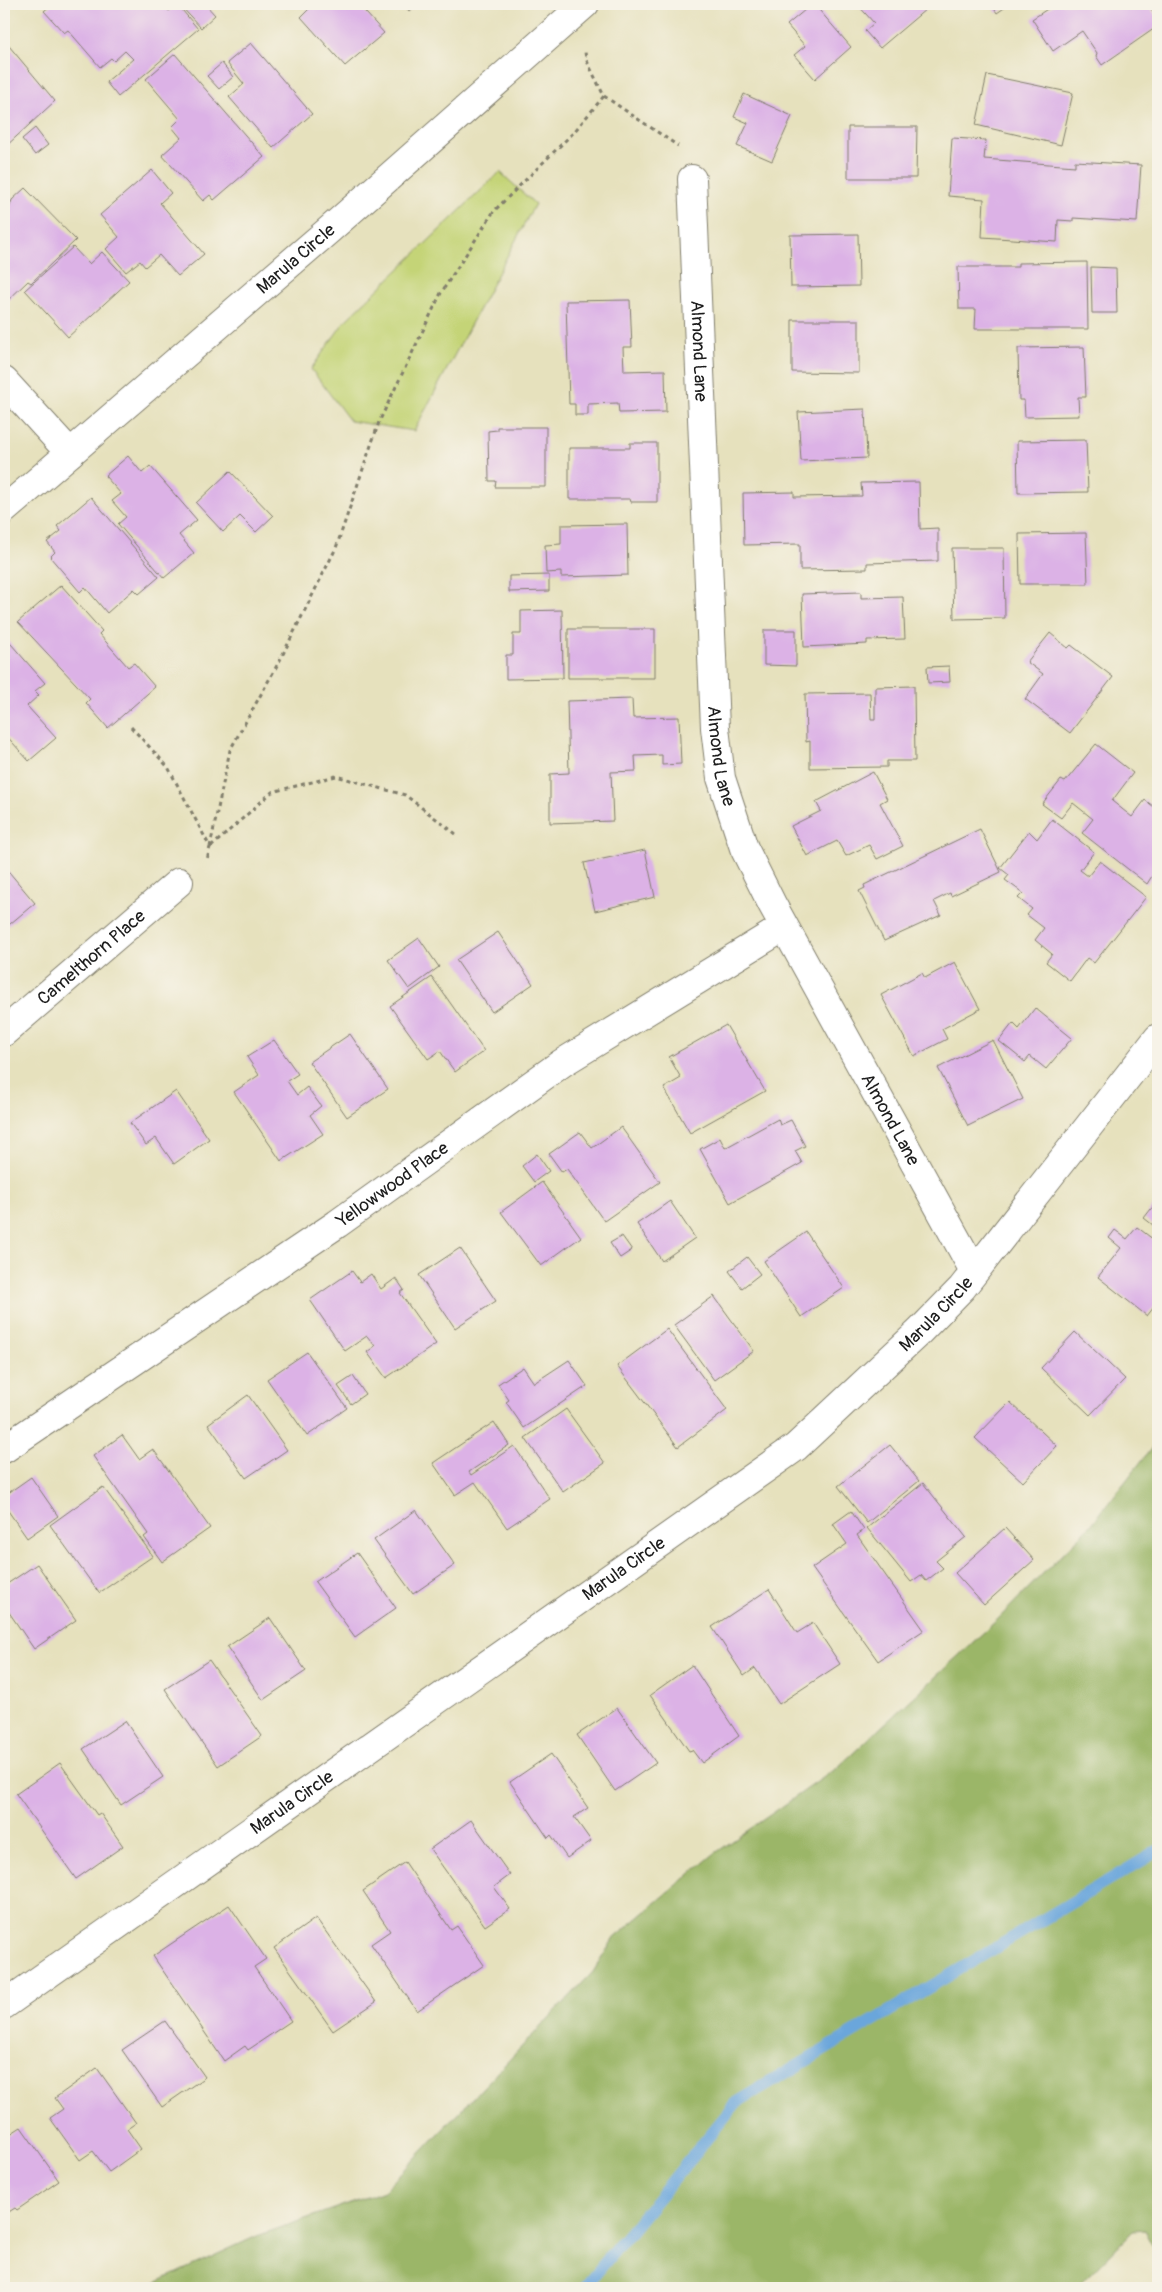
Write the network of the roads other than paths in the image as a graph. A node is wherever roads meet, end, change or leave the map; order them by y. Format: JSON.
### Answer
{"nodes":[{"id":1,"x":582,"y":6,"type":"edge"},
{"id":2,"x":692,"y":179,"type":"road end"},
{"id":3,"x":4,"y":381,"type":"edge"},
{"id":4,"x":70,"y":453,"type":"junction"},
{"id":5,"x":4,"y":510,"type":"edge"},
{"id":6,"x":179,"y":882,"type":"dead end"},
{"id":7,"x":784,"y":927,"type":"junction"},
{"id":8,"x":4,"y":1032,"type":"edge"},
{"id":9,"x":1158,"y":1038,"type":"edge"},
{"id":10,"x":974,"y":1271,"type":"junction"},
{"id":11,"x":4,"y":1449,"type":"edge"},
{"id":12,"x":4,"y":2005,"type":"edge"}],
"edges":[{"from":1,"to":4,"type":"street","name":"Marula Circle"},
{"from":2,"to":7,"type":"street","name":"Almond Lane"},
{"from":3,"to":4,"type":"street"},
{"from":4,"to":5,"type":"street","name":"Marula Circle"},
{"from":6,"to":8,"type":"street","name":"Camelthorn Place"},
{"from":7,"to":10,"type":"street","name":"Almond Lane"},
{"from":7,"to":11,"type":"street","name":"Yellowwood Place"},
{"from":9,"to":10,"type":"street","name":"Marula Circle"},
{"from":10,"to":12,"type":"street","name":"Marula Circle"}]}
